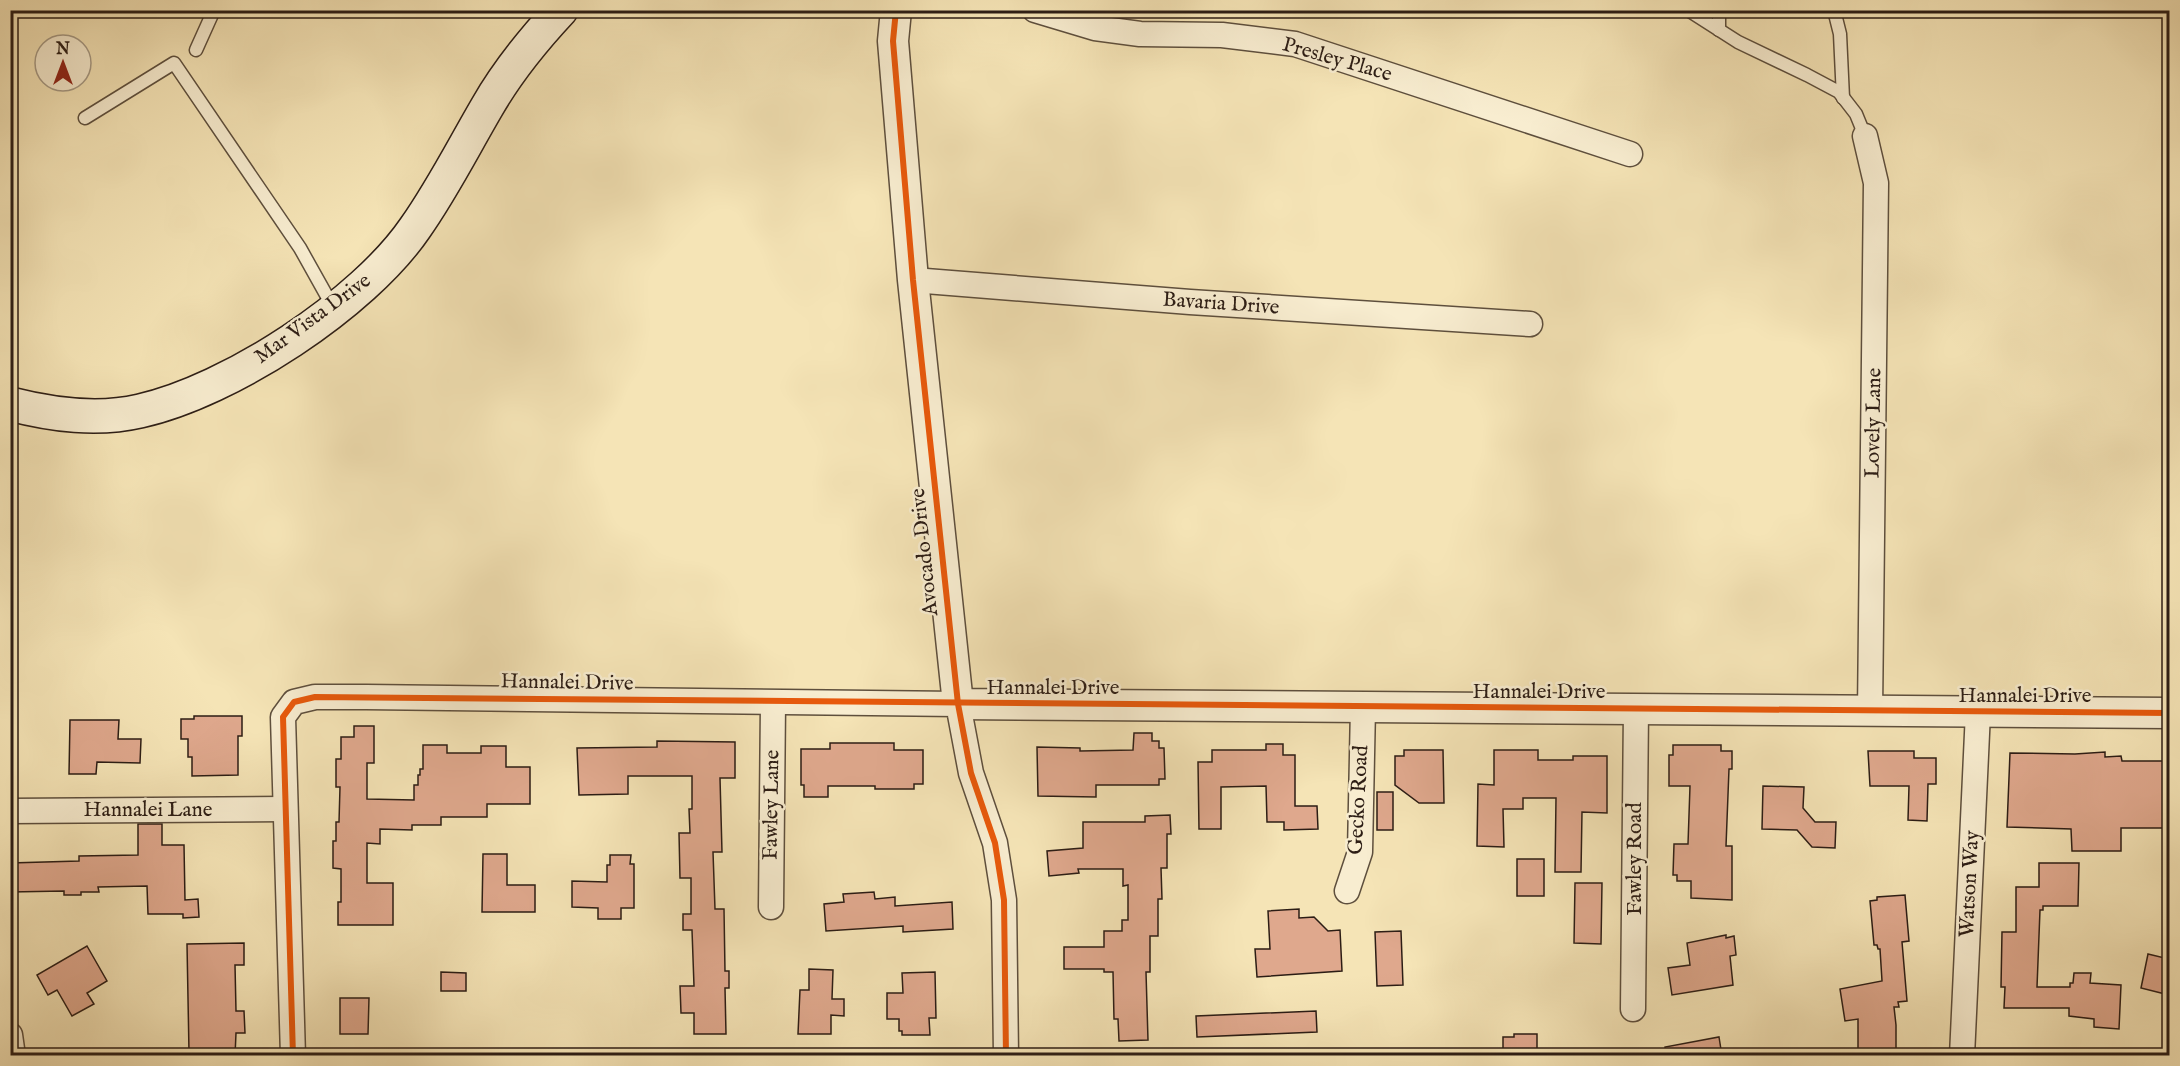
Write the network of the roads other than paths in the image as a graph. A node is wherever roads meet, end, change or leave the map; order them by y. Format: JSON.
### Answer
{"nodes":[{"id":1,"x":214,"y":10,"type":"edge"},
{"id":2,"x":561,"y":10,"type":"edge"},
{"id":3,"x":885,"y":10,"type":"edge"},
{"id":4,"x":896,"y":10,"type":"edge"},
{"id":5,"x":1035,"y":10,"type":"edge"},
{"id":6,"x":1688,"y":10,"type":"edge"},
{"id":7,"x":1719,"y":10,"type":"edge"},
{"id":8,"x":1834,"y":10,"type":"edge"},
{"id":9,"x":1719,"y":30,"type":"junction"},
{"id":10,"x":893,"y":41,"type":"junction"},
{"id":11,"x":196,"y":50,"type":"dead end"},
{"id":12,"x":1843,"y":98,"type":"junction"},
{"id":13,"x":85,"y":118,"type":"dead end"},
{"id":14,"x":1865,"y":136,"type":"joint"},
{"id":15,"x":1630,"y":154,"type":"dead end"},
{"id":16,"x":913,"y":280,"type":"junction"},
{"id":17,"x":334,"y":308,"type":"junction"},
{"id":18,"x":1530,"y":324,"type":"dead end"},
{"id":19,"x":10,"y":404,"type":"edge"},
{"id":20,"x":774,"y":703,"type":"junction"},
{"id":21,"x":958,"y":704,"type":"junction"},
{"id":22,"x":1363,"y":707,"type":"junction"},
{"id":23,"x":1636,"y":709,"type":"junction"},
{"id":24,"x":1870,"y":712,"type":"junction"},
{"id":25,"x":1978,"y":712,"type":"junction"},
{"id":26,"x":2169,"y":713,"type":"edge"},
{"id":27,"x":285,"y":809,"type":"junction"},
{"id":28,"x":10,"y":811,"type":"edge"},
{"id":29,"x":1347,"y":891,"type":"dead end"},
{"id":30,"x":771,"y":907,"type":"dead end"},
{"id":31,"x":1634,"y":1009,"type":"dead end"},
{"id":32,"x":10,"y":1035,"type":"edge"},
{"id":33,"x":13,"y":1056,"type":"edge"},
{"id":34,"x":293,"y":1056,"type":"edge"},
{"id":35,"x":1006,"y":1056,"type":"edge"},
{"id":36,"x":1962,"y":1056,"type":"edge"}],
"edges":[{"from":1,"to":11,"type":"lane"},
{"from":2,"to":17,"type":"main road","name":"Mar Vista Drive"},
{"from":3,"to":10,"type":"street","name":"Avocado Drive"},
{"from":4,"to":10,"type":"street","name":"Avocado Drive"},
{"from":5,"to":15,"type":"street","name":"Presley Place"},
{"from":6,"to":9,"type":"lane"},
{"from":7,"to":9,"type":"lane"},
{"from":8,"to":12,"type":"lane"},
{"from":9,"to":12,"type":"lane"},
{"from":10,"to":16,"type":"street","name":"Avocado Drive"},
{"from":12,"to":14,"type":"lane"},
{"from":13,"to":17,"type":"lane"},
{"from":14,"to":24,"type":"street","name":"Lovely Lane"},
{"from":16,"to":18,"type":"street","name":"Bavaria Drive"},
{"from":16,"to":21,"type":"street","name":"Avocado Drive"},
{"from":17,"to":19,"type":"main road","name":"Mar Vista Drive"},
{"from":20,"to":21,"type":"street","name":"Hannalei Drive"},
{"from":20,"to":27,"type":"street","name":"Hannalei Drive"},
{"from":20,"to":30,"type":"street","name":"Fawley Lane"},
{"from":21,"to":22,"type":"street","name":"Hannalei Drive"},
{"from":21,"to":35,"type":"street","name":"Avocado Drive"},
{"from":22,"to":23,"type":"street","name":"Hannalei Drive"},
{"from":22,"to":29,"type":"street","name":"Gecko Road"},
{"from":23,"to":24,"type":"street","name":"Hannalei Drive"},
{"from":23,"to":31,"type":"street","name":"Fawley Road"},
{"from":24,"to":25,"type":"street","name":"Hannalei Drive"},
{"from":25,"to":26,"type":"street","name":"Hannalei Drive"},
{"from":25,"to":36,"type":"street","name":"Watson Way"},
{"from":27,"to":28,"type":"street","name":"Hannalei Lane"},
{"from":27,"to":34,"type":"street","name":"Hannalei Drive"},
{"from":32,"to":33,"type":"street"}]}
